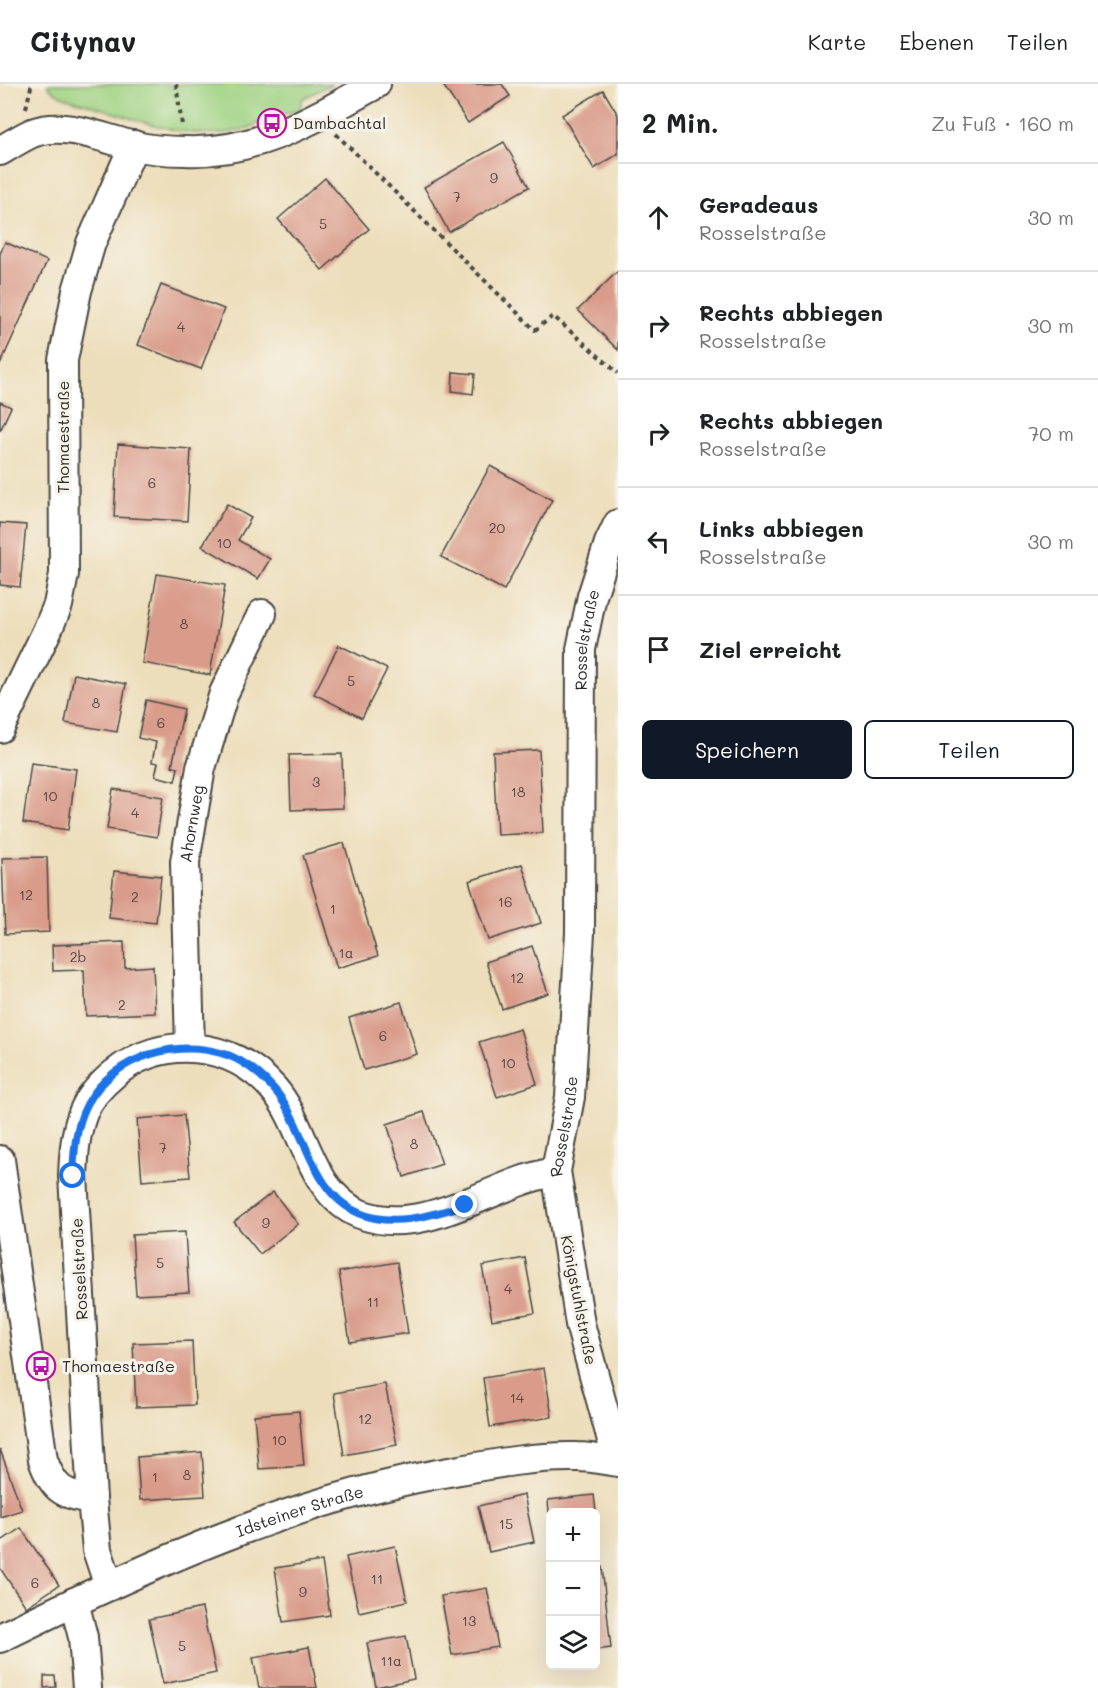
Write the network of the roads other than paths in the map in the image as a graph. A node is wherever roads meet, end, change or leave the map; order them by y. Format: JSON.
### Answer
{"nodes":[{"id":1,"x":376,"y":84,"type":"edge"},
{"id":2,"x":134,"y":145,"type":"junction"},
{"id":3,"x":0,"y":151,"type":"edge"},
{"id":4,"x":618,"y":524,"type":"edge"},
{"id":5,"x":262,"y":614,"type":"dead end"},
{"id":6,"x":0,"y":728,"type":"edge"},
{"id":7,"x":190,"y":1047,"type":"junction"},
{"id":8,"x":0,"y":1160,"type":"edge"},
{"id":9,"x":556,"y":1171,"type":"junction"},
{"id":10,"x":618,"y":1462,"type":"edge"},
{"id":11,"x":92,"y":1499,"type":"junction"},
{"id":12,"x":109,"y":1586,"type":"junction"},
{"id":13,"x":74,"y":1602,"type":"junction"},
{"id":14,"x":0,"y":1638,"type":"edge"},
{"id":15,"x":87,"y":1688,"type":"edge"}],
"edges":[{"from":1,"to":2,"type":"street"},
{"from":2,"to":3,"type":"street"},
{"from":2,"to":6,"type":"street","name":"Thomaestraße"},
{"from":4,"to":9,"type":"street","name":"Rosselstraße"},
{"from":5,"to":7,"type":"street","name":"Ahornweg"},
{"from":7,"to":9,"type":"street","name":"Rosselstraße"},
{"from":7,"to":11,"type":"street","name":"Rosselstraße"},
{"from":8,"to":11,"type":"street"},
{"from":9,"to":10,"type":"street","name":"Königstuhlstraße"},
{"from":10,"to":12,"type":"street","name":"Idsteiner Straße"},
{"from":11,"to":12,"type":"street","name":"Rosselstraße"},
{"from":12,"to":13,"type":"street","name":"Idsteiner Straße"},
{"from":13,"to":14,"type":"street","name":"Idsteiner Straße"},
{"from":13,"to":15,"type":"street"}]}
